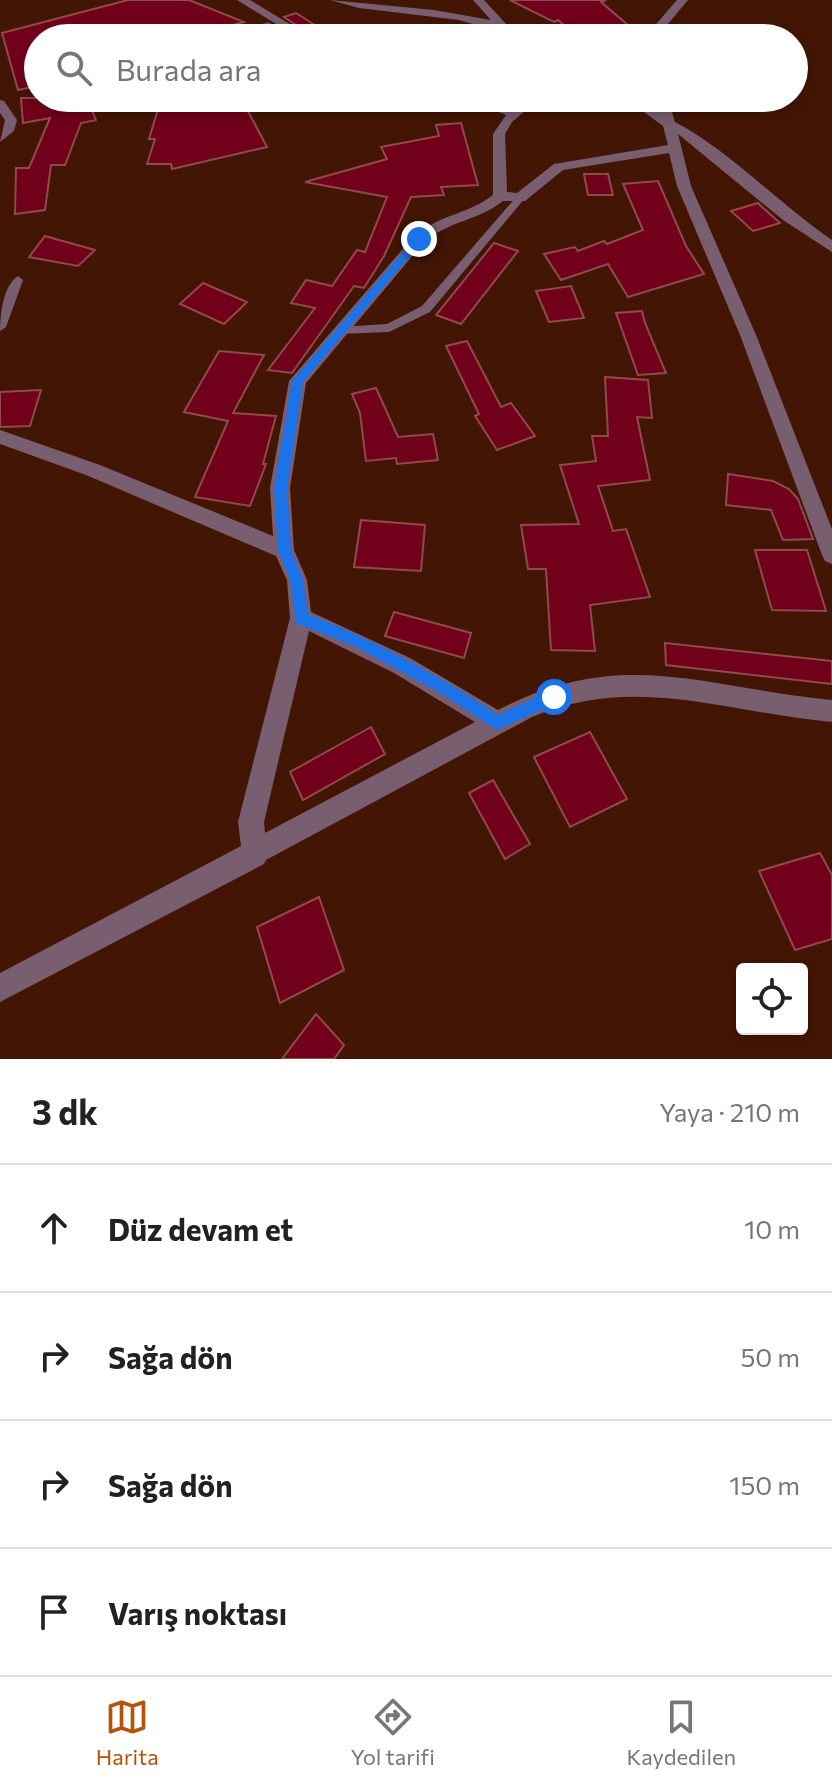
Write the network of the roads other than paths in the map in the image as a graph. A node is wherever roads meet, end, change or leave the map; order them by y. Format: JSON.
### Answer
{"nodes":[{"id":1,"x":242,"y":0,"type":"edge"},
{"id":2,"x":335,"y":0,"type":"edge"},
{"id":3,"x":478,"y":0,"type":"edge"},
{"id":4,"x":683,"y":0,"type":"edge"},
{"id":5,"x":283,"y":24,"type":"edge"},
{"id":6,"x":484,"y":24,"type":"edge"},
{"id":7,"x":501,"y":24,"type":"edge"},
{"id":8,"x":662,"y":24,"type":"edge"},
{"id":9,"x":0,"y":104,"type":"edge"},
{"id":10,"x":510,"y":112,"type":"edge"},
{"id":11,"x":651,"y":112,"type":"edge"},
{"id":12,"x":666,"y":112,"type":"edge"},
{"id":13,"x":513,"y":113,"type":"joint"},
{"id":14,"x":669,"y":124,"type":"junction"},
{"id":15,"x":0,"y":138,"type":"edge"},
{"id":16,"x":676,"y":148,"type":"junction"},
{"id":17,"x":500,"y":196,"type":"junction"},
{"id":18,"x":520,"y":198,"type":"junction"},
{"id":19,"x":832,"y":247,"type":"edge"},
{"id":20,"x":18,"y":280,"type":"dead end"},
{"id":21,"x":0,"y":327,"type":"edge"},
{"id":22,"x":342,"y":331,"type":"junction"},
{"id":23,"x":0,"y":437,"type":"edge"},
{"id":24,"x":284,"y":550,"type":"junction"},
{"id":25,"x":832,"y":555,"type":"edge"},
{"id":26,"x":301,"y":618,"type":"junction"},
{"id":27,"x":832,"y":711,"type":"edge"},
{"id":28,"x":497,"y":723,"type":"junction"},
{"id":29,"x":255,"y":855,"type":"junction"},
{"id":30,"x":0,"y":988,"type":"edge"}],
"edges":[{"from":1,"to":5,"type":"street"},
{"from":2,"to":6,"type":"street"},
{"from":3,"to":7,"type":"street"},
{"from":4,"to":8,"type":"street"},
{"from":9,"to":15,"type":"street"},
{"from":10,"to":13,"type":"street"},
{"from":11,"to":14,"type":"street"},
{"from":12,"to":14,"type":"street"},
{"from":13,"to":17,"type":"street"},
{"from":14,"to":16,"type":"street"},
{"from":14,"to":19,"type":"street"},
{"from":16,"to":18,"type":"street"},
{"from":16,"to":25,"type":"street"},
{"from":17,"to":18,"type":"street"},
{"from":17,"to":22,"type":"street"},
{"from":18,"to":22,"type":"lane"},
{"from":20,"to":21,"type":"lane"},
{"from":22,"to":24,"type":"street"},
{"from":23,"to":24,"type":"street"},
{"from":24,"to":26,"type":"street"},
{"from":26,"to":28,"type":"street"},
{"from":26,"to":29,"type":"street"},
{"from":27,"to":28,"type":"street"},
{"from":28,"to":29,"type":"street"},
{"from":29,"to":30,"type":"street"}]}
